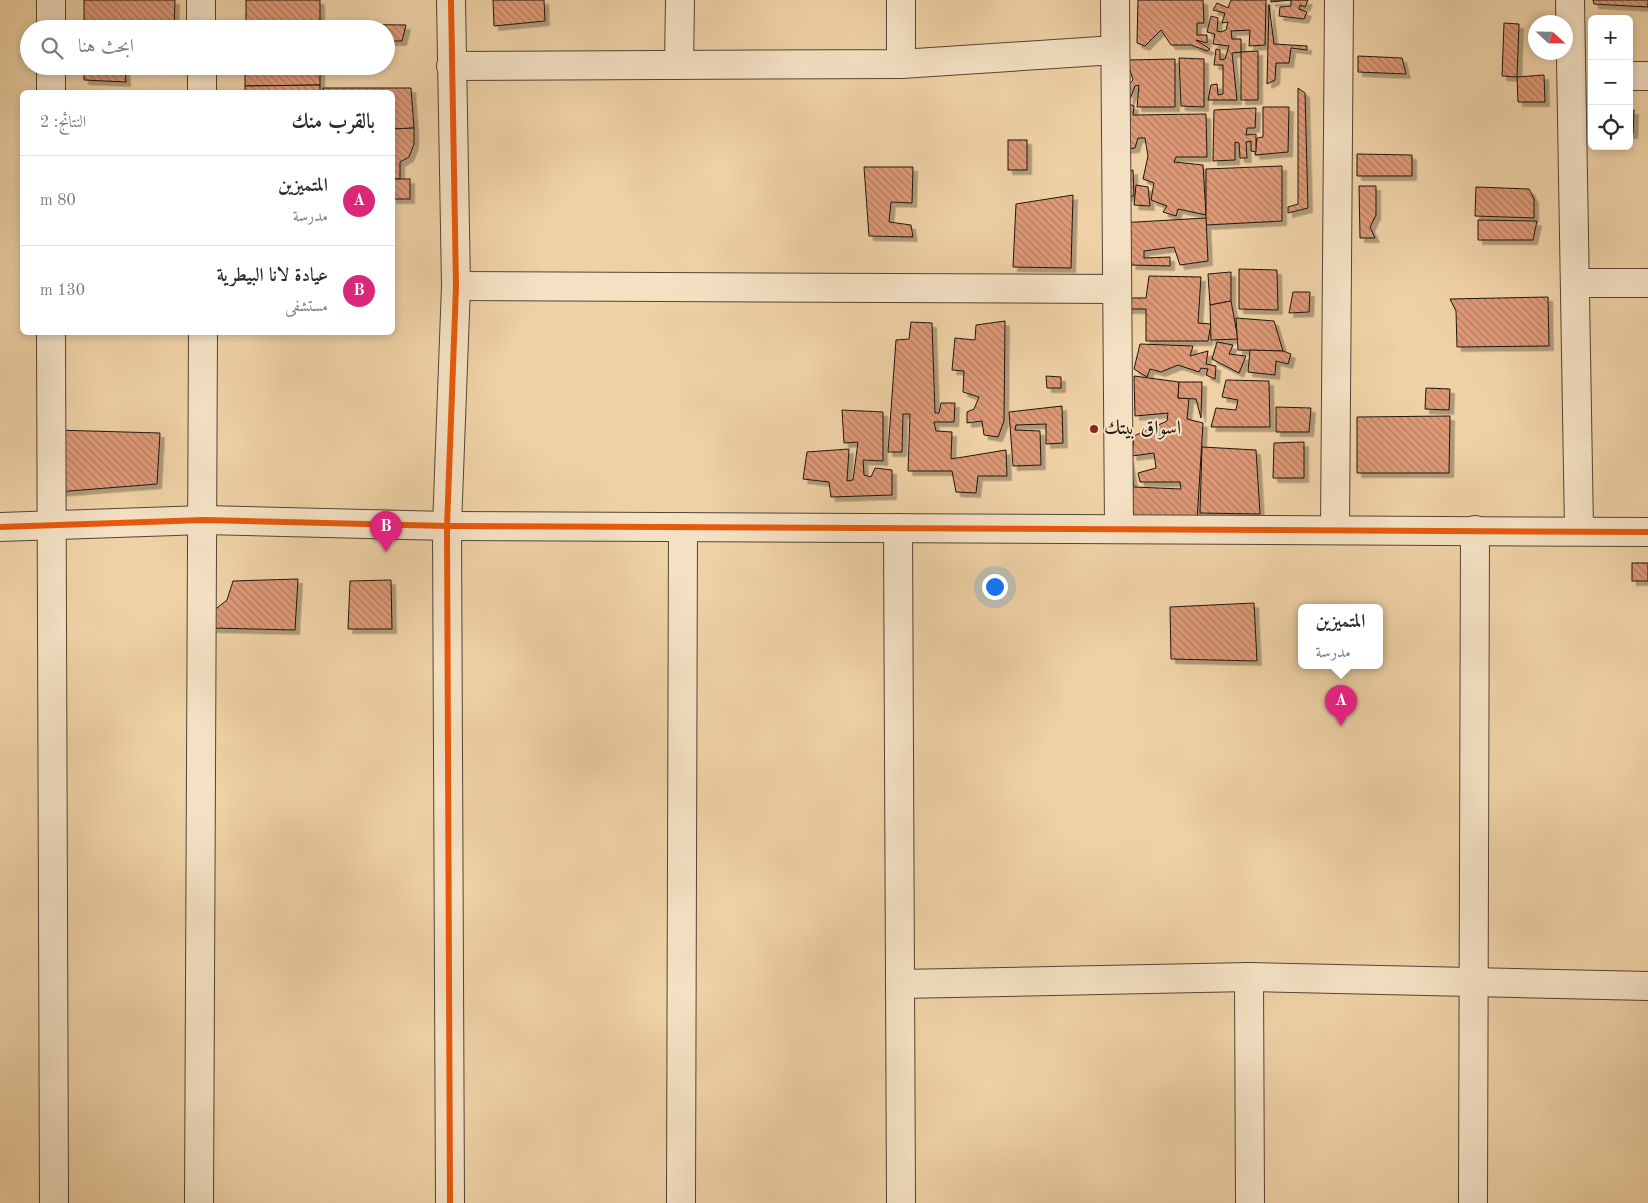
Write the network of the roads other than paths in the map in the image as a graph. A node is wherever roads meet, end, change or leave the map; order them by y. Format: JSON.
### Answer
{"nodes":[{"id":1,"x":51,"y":0,"type":"edge"},
{"id":2,"x":201,"y":0,"type":"edge"},
{"id":3,"x":451,"y":0,"type":"edge"},
{"id":4,"x":680,"y":0,"type":"edge"},
{"id":5,"x":901,"y":0,"type":"edge"},
{"id":6,"x":1115,"y":0,"type":"edge"},
{"id":7,"x":1339,"y":0,"type":"edge"},
{"id":8,"x":1570,"y":0,"type":"edge"},
{"id":9,"x":51,"y":20,"type":"edge"},
{"id":10,"x":201,"y":20,"type":"edge"},
{"id":11,"x":1115,"y":50,"type":"junction"},
{"id":12,"x":901,"y":64,"type":"junction"},
{"id":13,"x":679,"y":65,"type":"junction"},
{"id":14,"x":451,"y":66,"type":"junction"},
{"id":15,"x":51,"y":75,"type":"edge"},
{"id":16,"x":202,"y":75,"type":"edge"},
{"id":17,"x":1582,"y":75,"type":"edge"},
{"id":18,"x":1633,"y":76,"type":"edge"},
{"id":19,"x":1648,"y":76,"type":"edge"},
{"id":20,"x":51,"y":90,"type":"edge"},
{"id":21,"x":202,"y":90,"type":"edge"},
{"id":22,"x":1575,"y":283,"type":"junction"},
{"id":23,"x":1648,"y":283,"type":"edge"},
{"id":24,"x":456,"y":286,"type":"junction"},
{"id":25,"x":1117,"y":289,"type":"junction"},
{"id":26,"x":51,"y":335,"type":"edge"},
{"id":27,"x":203,"y":335,"type":"edge"},
{"id":28,"x":204,"y":520,"type":"junction"},
{"id":29,"x":52,"y":525,"type":"junction"},
{"id":30,"x":447,"y":526,"type":"junction"},
{"id":31,"x":0,"y":527,"type":"edge"},
{"id":32,"x":683,"y":527,"type":"junction"},
{"id":33,"x":898,"y":528,"type":"junction"},
{"id":34,"x":1119,"y":528,"type":"junction"},
{"id":35,"x":1335,"y":529,"type":"junction"},
{"id":36,"x":1475,"y":530,"type":"junction"},
{"id":37,"x":1579,"y":530,"type":"junction"},
{"id":38,"x":1648,"y":532,"type":"edge"},
{"id":39,"x":1249,"y":977,"type":"junction"},
{"id":40,"x":1474,"y":982,"type":"junction"},
{"id":41,"x":900,"y":984,"type":"junction"},
{"id":42,"x":1648,"y":986,"type":"edge"},
{"id":43,"x":54,"y":1203,"type":"edge"},
{"id":44,"x":199,"y":1203,"type":"edge"},
{"id":45,"x":450,"y":1203,"type":"edge"},
{"id":46,"x":681,"y":1203,"type":"edge"},
{"id":47,"x":901,"y":1203,"type":"edge"},
{"id":48,"x":1250,"y":1203,"type":"edge"},
{"id":49,"x":1473,"y":1203,"type":"edge"}],
"edges":[{"from":1,"to":9,"type":"street"},
{"from":2,"to":10,"type":"street"},
{"from":3,"to":14,"type":"street"},
{"from":4,"to":13,"type":"street"},
{"from":5,"to":12,"type":"street"},
{"from":6,"to":11,"type":"street"},
{"from":7,"to":35,"type":"street"},
{"from":8,"to":17,"type":"street"},
{"from":11,"to":12,"type":"street"},
{"from":11,"to":25,"type":"street"},
{"from":12,"to":13,"type":"street"},
{"from":13,"to":14,"type":"street"},
{"from":14,"to":24,"type":"street"},
{"from":15,"to":20,"type":"street"},
{"from":16,"to":21,"type":"street"},
{"from":17,"to":22,"type":"street"},
{"from":18,"to":19,"type":"street"},
{"from":22,"to":23,"type":"street"},
{"from":22,"to":37,"type":"street"},
{"from":24,"to":25,"type":"street"},
{"from":24,"to":30,"type":"street"},
{"from":25,"to":34,"type":"street"},
{"from":26,"to":29,"type":"street"},
{"from":27,"to":28,"type":"street"},
{"from":28,"to":29,"type":"street"},
{"from":28,"to":30,"type":"street"},
{"from":28,"to":44,"type":"street"},
{"from":29,"to":31,"type":"street"},
{"from":29,"to":43,"type":"street"},
{"from":30,"to":32,"type":"street"},
{"from":30,"to":45,"type":"street"},
{"from":32,"to":33,"type":"street"},
{"from":32,"to":46,"type":"street"},
{"from":33,"to":34,"type":"street"},
{"from":33,"to":41,"type":"street"},
{"from":34,"to":35,"type":"street"},
{"from":35,"to":36,"type":"street"},
{"from":36,"to":37,"type":"street"},
{"from":36,"to":40,"type":"street"},
{"from":37,"to":38,"type":"street"},
{"from":39,"to":40,"type":"street"},
{"from":39,"to":41,"type":"street"},
{"from":39,"to":48,"type":"street"},
{"from":40,"to":42,"type":"street"},
{"from":40,"to":49,"type":"street"},
{"from":41,"to":47,"type":"street"}]}
